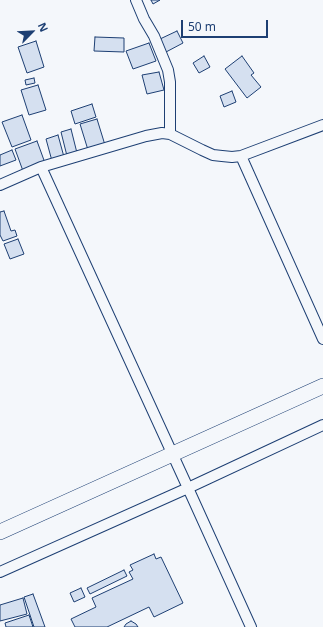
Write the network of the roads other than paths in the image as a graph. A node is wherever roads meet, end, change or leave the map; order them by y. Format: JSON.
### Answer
{"nodes":[{"id":1,"x":136,"y":0,"type":"edge"},
{"id":2,"x":323,"y":125,"type":"edge"},
{"id":3,"x":170,"y":134,"type":"junction"},
{"id":4,"x":241,"y":156,"type":"junction"},
{"id":5,"x":41,"y":167,"type":"junction"},
{"id":6,"x":0,"y":185,"type":"edge"},
{"id":7,"x":323,"y":340,"type":"edge"},
{"id":8,"x":323,"y":386,"type":"edge"},
{"id":9,"x":323,"y":426,"type":"edge"},
{"id":10,"x":172,"y":454,"type":"junction"},
{"id":11,"x":188,"y":488,"type":"junction"},
{"id":12,"x":0,"y":532,"type":"edge"},
{"id":13,"x":0,"y":572,"type":"edge"},
{"id":14,"x":251,"y":627,"type":"edge"}],
"edges":[{"from":1,"to":3,"type":"street"},
{"from":2,"to":4,"type":"street"},
{"from":3,"to":4,"type":"street"},
{"from":3,"to":5,"type":"street"},
{"from":4,"to":7,"type":"street"},
{"from":5,"to":6,"type":"street"},
{"from":5,"to":10,"type":"street"},
{"from":8,"to":10,"type":"street"},
{"from":9,"to":11,"type":"street"},
{"from":10,"to":11,"type":"street"},
{"from":10,"to":12,"type":"street"},
{"from":11,"to":13,"type":"street"},
{"from":11,"to":14,"type":"street"}]}
